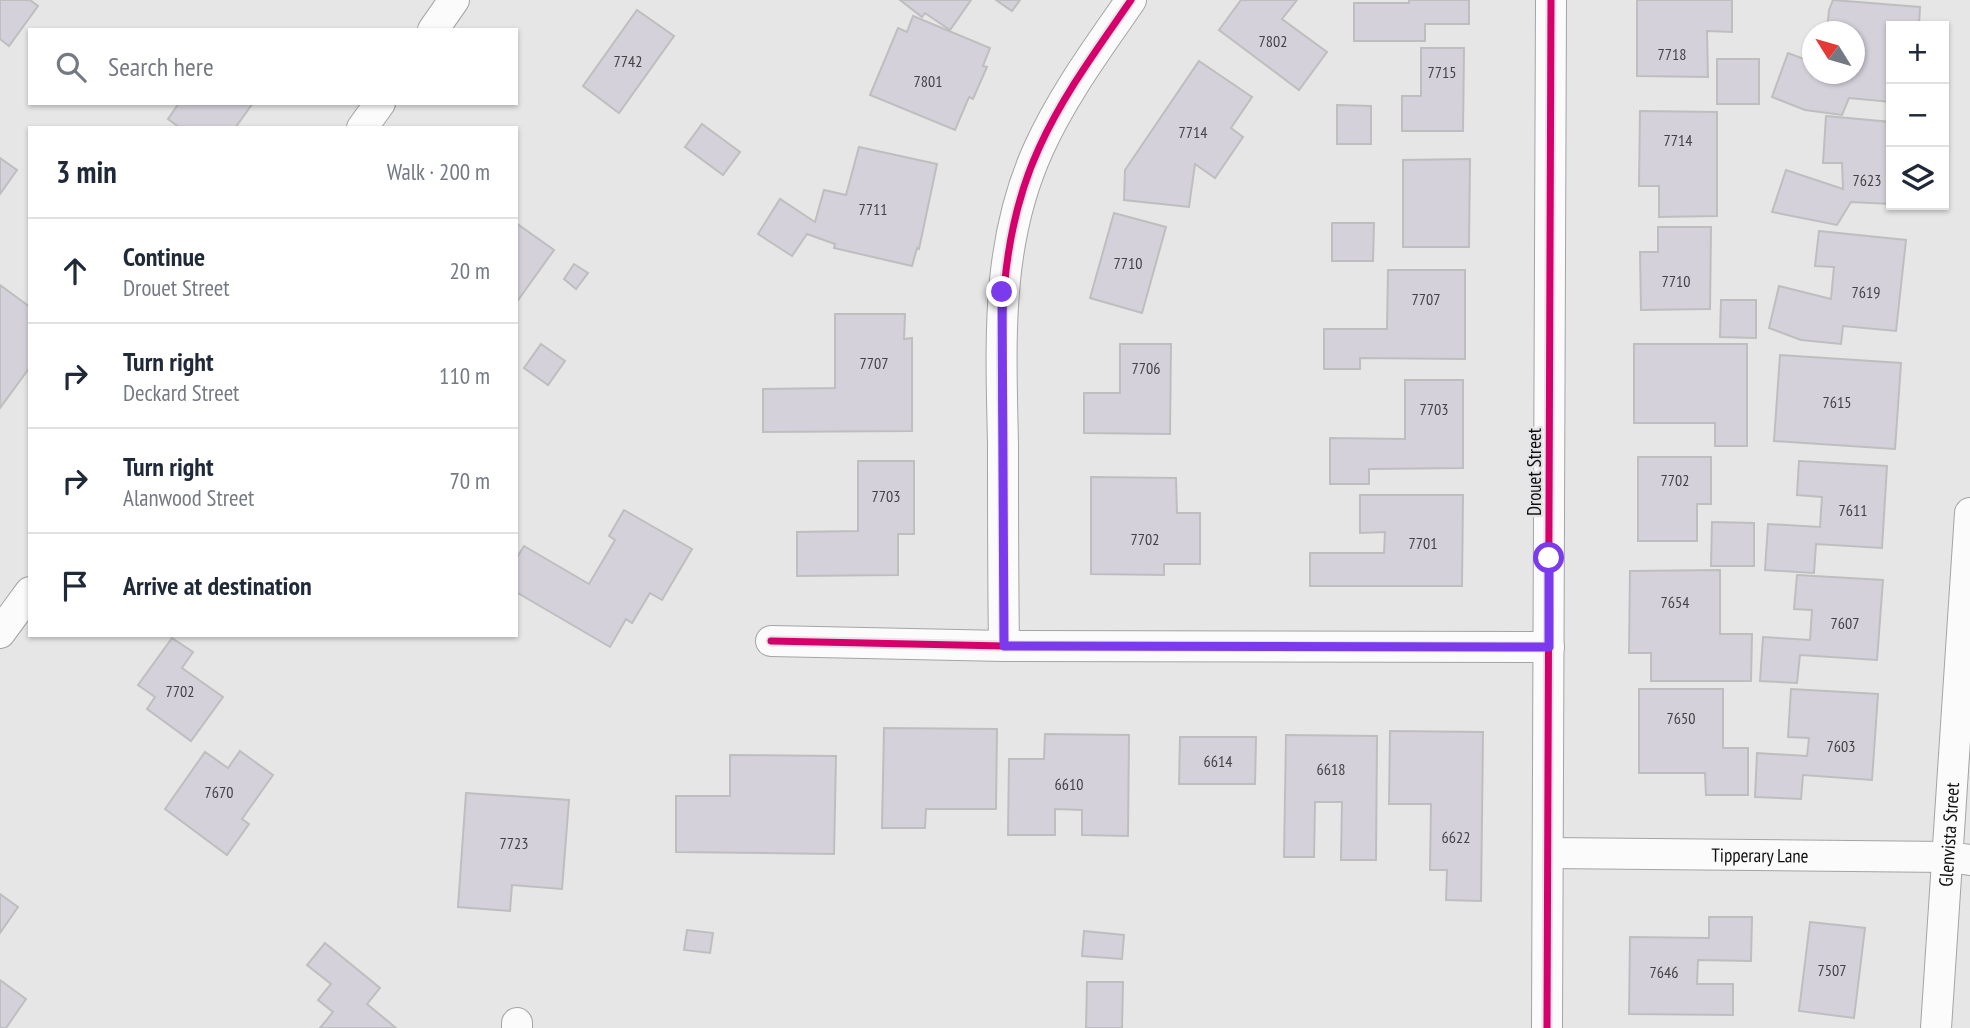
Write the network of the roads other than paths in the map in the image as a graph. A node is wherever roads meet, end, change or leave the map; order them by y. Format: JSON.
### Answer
{"nodes":[{"id":1,"x":454,"y":0,"type":"edge"},
{"id":2,"x":1130,"y":0,"type":"edge"},
{"id":3,"x":1551,"y":0,"type":"edge"},
{"id":4,"x":434,"y":28,"type":"edge"},
{"id":5,"x":379,"y":105,"type":"edge"},
{"id":6,"x":363,"y":126,"type":"edge"},
{"id":7,"x":1970,"y":513,"type":"edge"},
{"id":8,"x":28,"y":595,"type":"edge"},
{"id":9,"x":0,"y":634,"type":"edge"},
{"id":10,"x":771,"y":641,"type":"dead end"},
{"id":11,"x":1004,"y":646,"type":"junction"},
{"id":12,"x":1549,"y":647,"type":"junction"},
{"id":13,"x":1548,"y":853,"type":"junction"},
{"id":14,"x":1958,"y":859,"type":"edge"},
{"id":15,"x":1547,"y":1028,"type":"edge"},
{"id":16,"x":1936,"y":1028,"type":"edge"}],
"edges":[{"from":1,"to":4,"type":"street"},
{"from":2,"to":11,"type":"street"},
{"from":3,"to":12,"type":"street","name":"Drouet Street"},
{"from":5,"to":6,"type":"street"},
{"from":7,"to":14,"type":"street","name":"Glenvista Street"},
{"from":8,"to":9,"type":"street"},
{"from":10,"to":11,"type":"street"},
{"from":11,"to":12,"type":"street"},
{"from":12,"to":13,"type":"street","name":"Drouet Street"},
{"from":13,"to":14,"type":"street","name":"Tipperary Lane"},
{"from":13,"to":15,"type":"street","name":"Drouet Street"},
{"from":14,"to":16,"type":"street","name":"Glenvista Street"}]}
